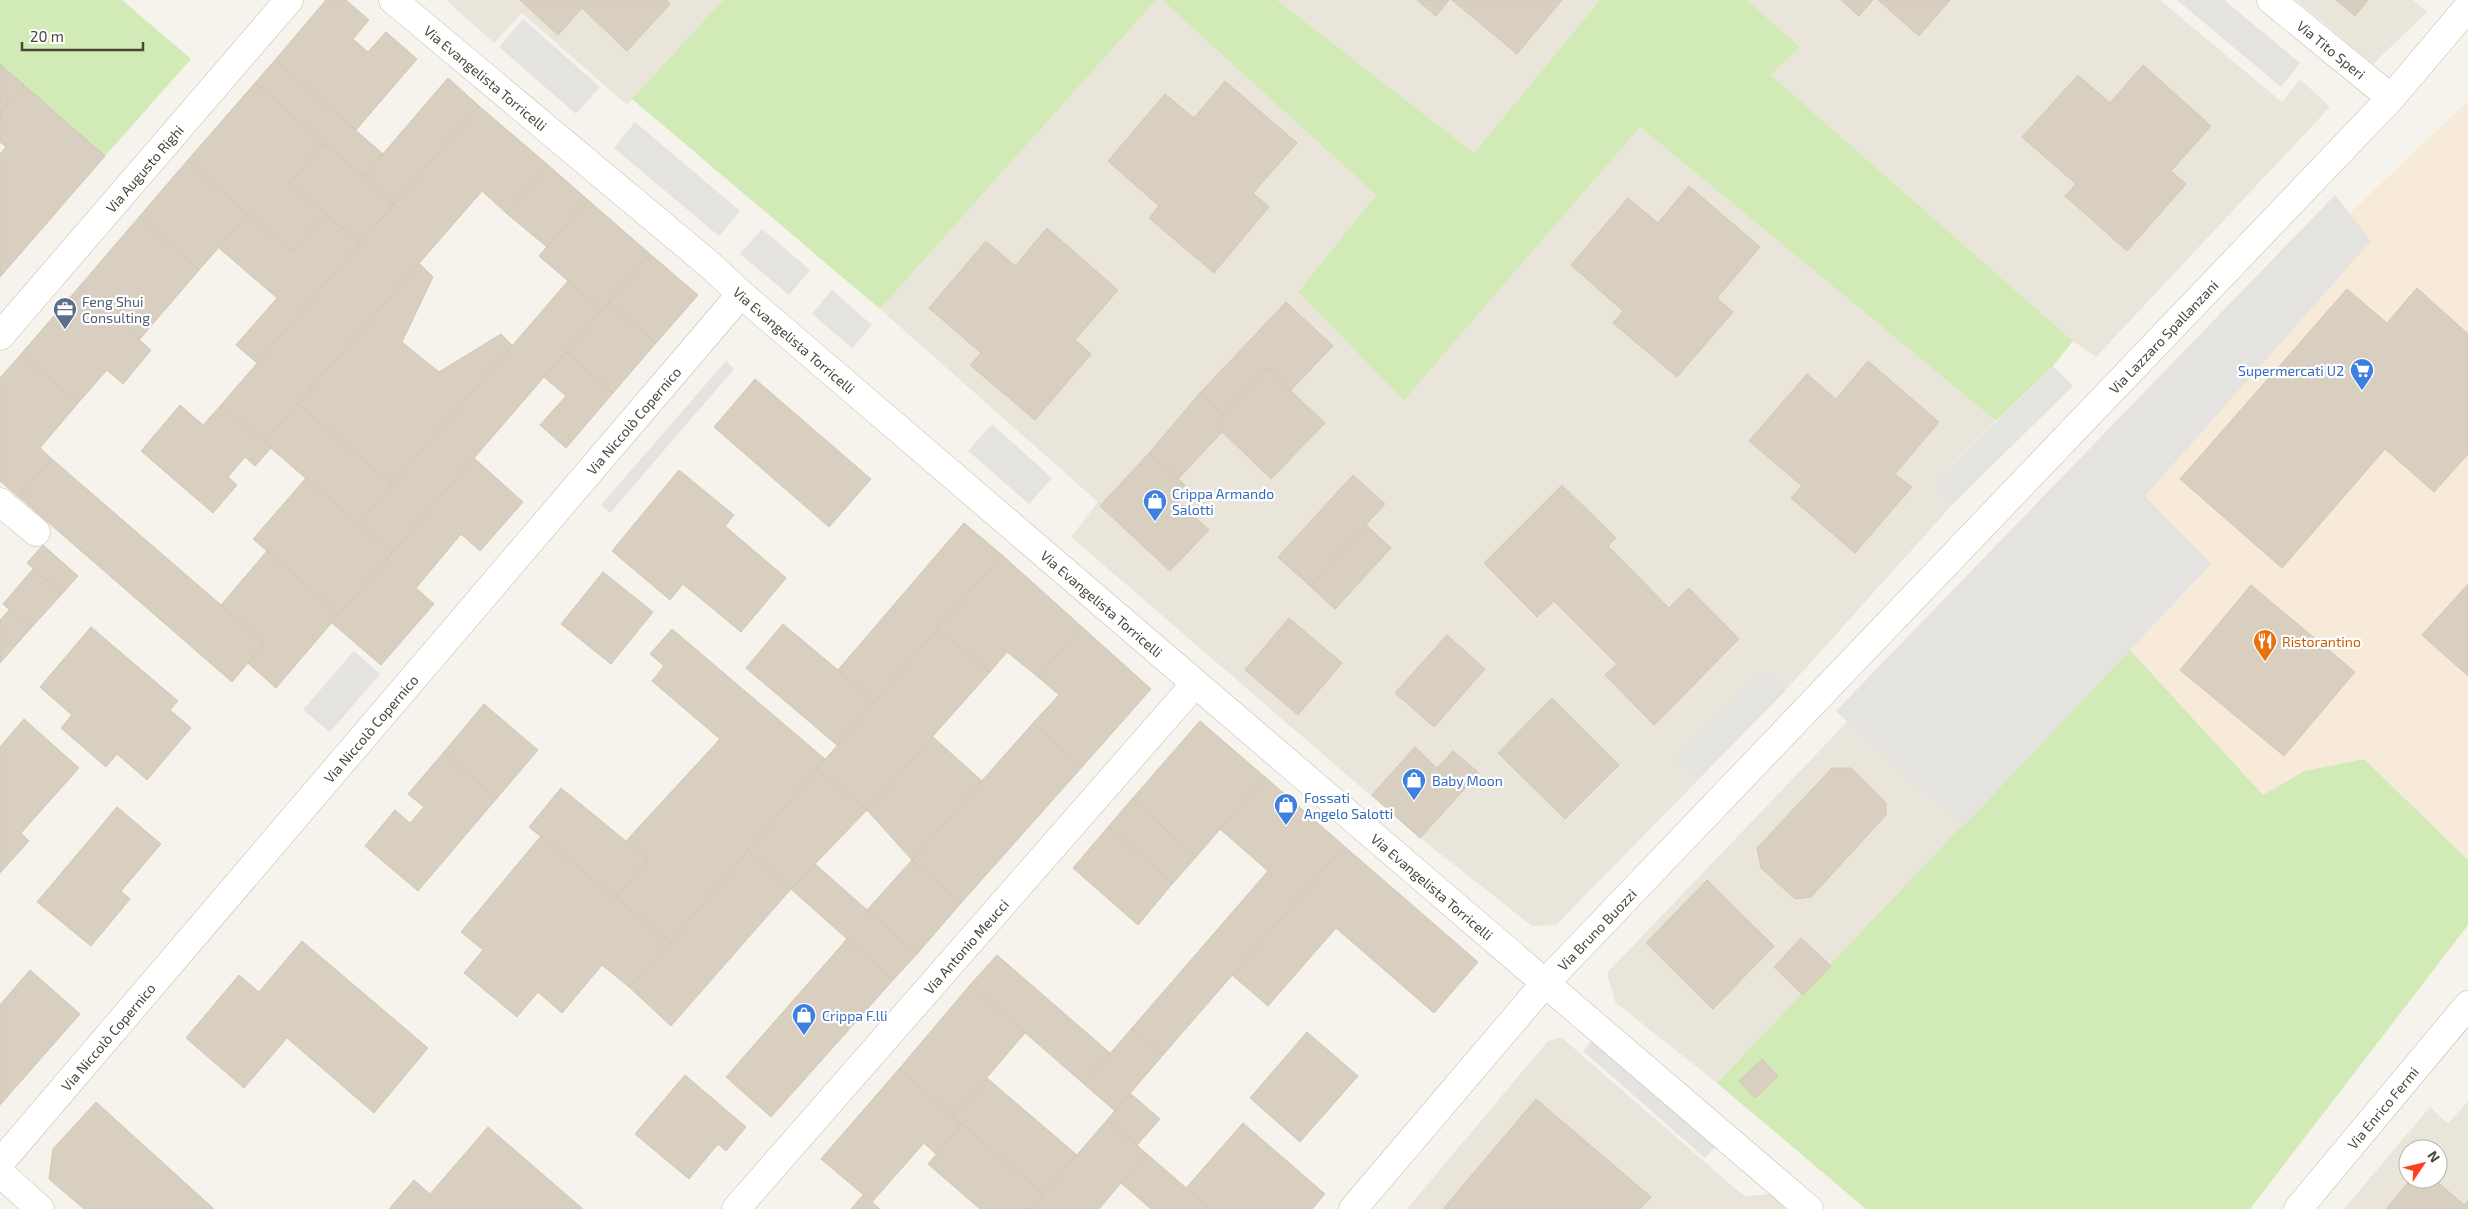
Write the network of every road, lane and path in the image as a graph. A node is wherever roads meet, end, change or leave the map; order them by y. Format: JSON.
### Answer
{"nodes":[{"id":1,"x":289,"y":0,"type":"edge"},
{"id":2,"x":393,"y":0,"type":"edge"},
{"id":3,"x":2271,"y":0,"type":"edge"},
{"id":4,"x":2468,"y":7,"type":"edge"},
{"id":5,"x":2390,"y":98,"type":"junction"},
{"id":6,"x":741,"y":294,"type":"junction"},
{"id":7,"x":0,"y":336,"type":"edge"},
{"id":8,"x":0,"y":502,"type":"edge"},
{"id":9,"x":36,"y":532,"type":"dead end"},
{"id":10,"x":1853,"y":660,"type":"joint"},
{"id":11,"x":1195,"y":684,"type":"junction"},
{"id":12,"x":1546,"y":982,"type":"junction"},
{"id":13,"x":2468,"y":1005,"type":"edge"},
{"id":14,"x":0,"y":1163,"type":"edge"},
{"id":15,"x":0,"y":1173,"type":"edge"},
{"id":16,"x":40,"y":1209,"type":"edge"},
{"id":17,"x":736,"y":1209,"type":"edge"},
{"id":18,"x":1353,"y":1209,"type":"edge"},
{"id":19,"x":1809,"y":1209,"type":"edge"},
{"id":20,"x":2298,"y":1209,"type":"edge"}],
"edges":[{"from":1,"to":7,"type":"street","name":"Via Augusto Righi"},
{"from":2,"to":6,"type":"street","name":"Via Evangelista Torricelli"},
{"from":3,"to":5,"type":"street","name":"Via Tito Speri"},
{"from":4,"to":5,"type":"street","name":"Via Lazzaro Spallanzani"},
{"from":5,"to":10,"type":"street","name":"Via Lazzaro Spallanzani"},
{"from":6,"to":11,"type":"street","name":"Via Evangelista Torricelli"},
{"from":6,"to":14,"type":"street","name":"Via Niccolò Copernico"},
{"from":8,"to":9,"type":"street"},
{"from":10,"to":12,"type":"street","name":"Via Bruno Buozzi"},
{"from":11,"to":12,"type":"street","name":"Via Evangelista Torricelli"},
{"from":11,"to":17,"type":"street","name":"Via Antonio Meucci"},
{"from":12,"to":18,"type":"street","name":"Via Bruno Buozzi"},
{"from":12,"to":19,"type":"street","name":"Via Evangelista Torricelli"},
{"from":13,"to":20,"type":"street","name":"Via Enrico Fermi"},
{"from":15,"to":16,"type":"street"}]}
